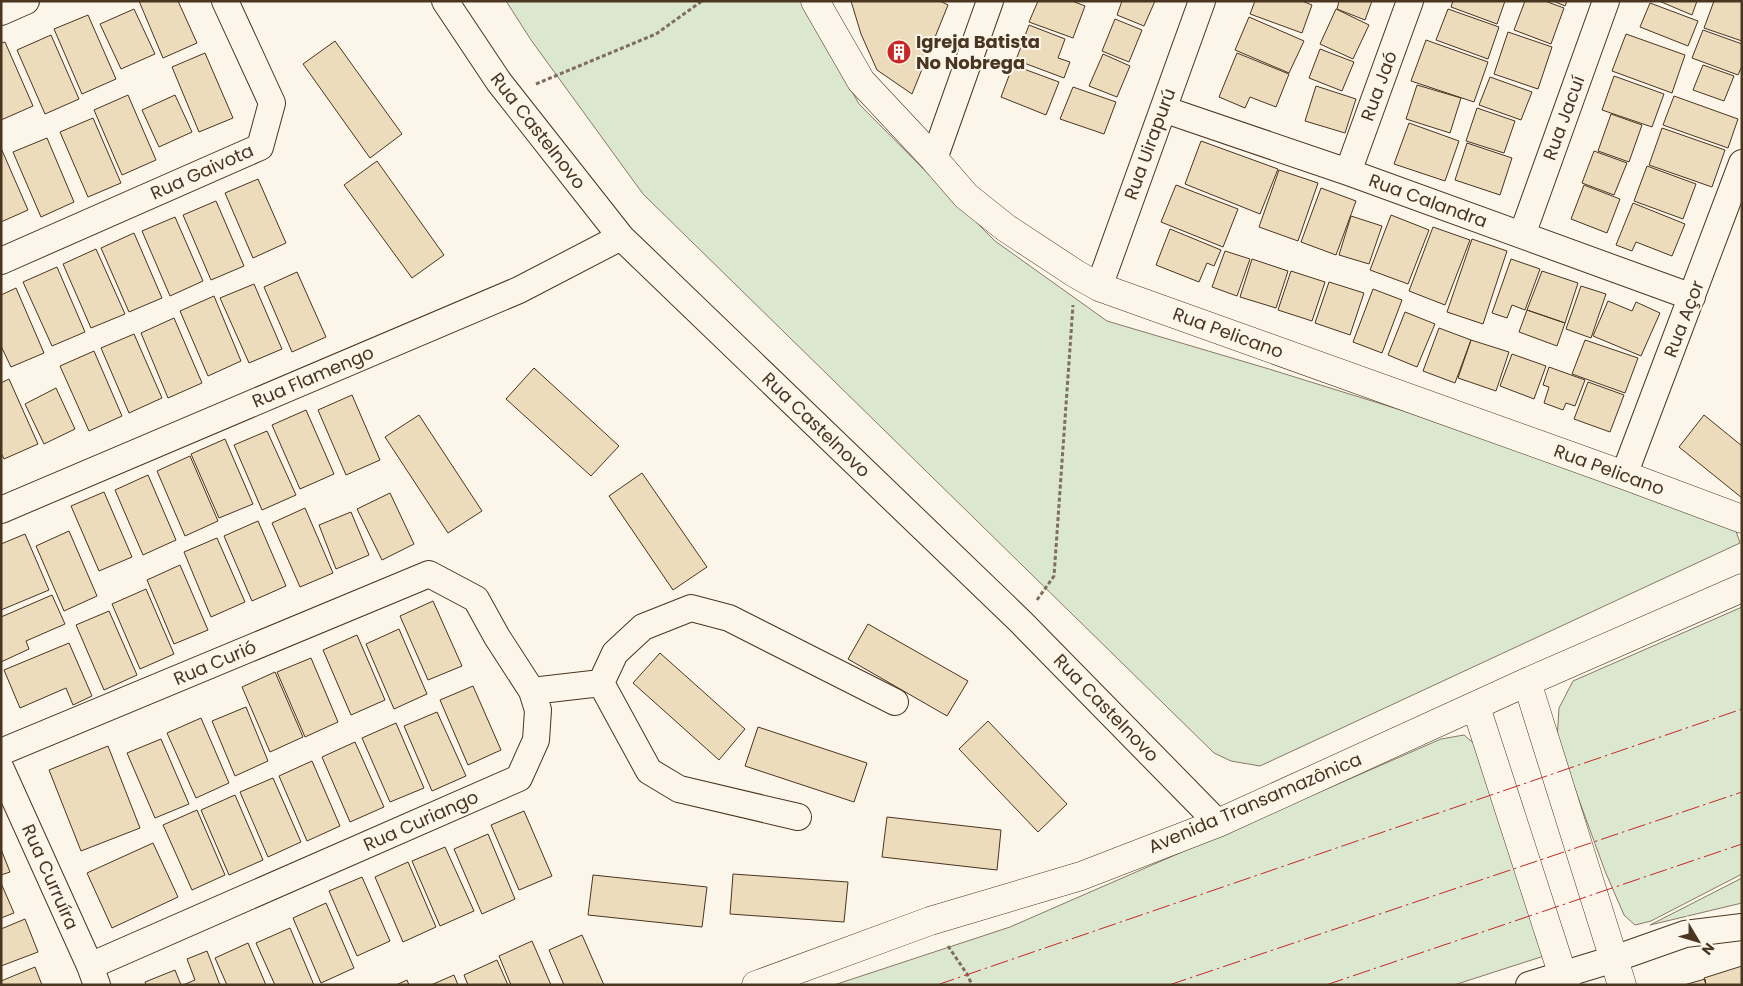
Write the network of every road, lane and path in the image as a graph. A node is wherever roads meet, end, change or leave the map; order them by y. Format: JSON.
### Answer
{"nodes":[{"id":1,"x":26,"y":1,"type":"edge"},
{"id":2,"x":225,"y":1,"type":"edge"},
{"id":3,"x":445,"y":1,"type":"edge"},
{"id":4,"x":702,"y":1,"type":"edge"},
{"id":5,"x":815,"y":1,"type":"edge"},
{"id":6,"x":990,"y":1,"type":"edge"},
{"id":7,"x":1202,"y":1,"type":"edge"},
{"id":8,"x":1410,"y":1,"type":"edge"},
{"id":9,"x":1606,"y":1,"type":"edge"},
{"id":10,"x":1,"y":12,"type":"edge"},
{"id":11,"x":510,"y":96,"type":"junction"},
{"id":12,"x":1162,"y":108,"type":"junction"},
{"id":13,"x":934,"y":159,"type":"junction"},
{"id":14,"x":1742,"y":163,"type":"edge"},
{"id":15,"x":1348,"y":172,"type":"junction"},
{"id":16,"x":1522,"y":235,"type":"junction"},
{"id":17,"x":621,"y":237,"type":"junction"},
{"id":18,"x":1,"y":261,"type":"edge"},
{"id":19,"x":1076,"y":274,"type":"junction"},
{"id":20,"x":1099,"y":287,"type":"junction"},
{"id":21,"x":1692,"y":297,"type":"junction"},
{"id":22,"x":1624,"y":475,"type":"junction"},
{"id":23,"x":1,"y":510,"type":"edge"},
{"id":24,"x":1742,"y":519,"type":"edge"},
{"id":25,"x":429,"y":574,"type":"joint"},
{"id":26,"x":1742,"y":588,"type":"edge"},
{"id":27,"x":1021,"y":622,"type":"junction"},
{"id":28,"x":1527,"y":682,"type":"junction"},
{"id":29,"x":601,"y":683,"type":"junction"},
{"id":30,"x":532,"y":690,"type":"junction"},
{"id":31,"x":895,"y":702,"type":"dead end"},
{"id":32,"x":1476,"y":707,"type":"junction"},
{"id":33,"x":1,"y":752,"type":"edge"},
{"id":34,"x":1,"y":769,"type":"edge"},
{"id":35,"x":798,"y":816,"type":"dead end"},
{"id":36,"x":1218,"y":823,"type":"junction"},
{"id":37,"x":930,"y":921,"type":"junction"},
{"id":38,"x":1742,"y":927,"type":"edge"},
{"id":39,"x":1614,"y":959,"type":"junction"},
{"id":40,"x":93,"y":976,"type":"edge"},
{"id":41,"x":1564,"y":979,"type":"edge"},
{"id":42,"x":756,"y":985,"type":"edge"},
{"id":43,"x":972,"y":985,"type":"edge"},
{"id":44,"x":1529,"y":985,"type":"edge"},
{"id":45,"x":1622,"y":985,"type":"edge"}],
"edges":[{"from":1,"to":10,"type":"street"},
{"from":2,"to":18,"type":"street","name":"Rua Gaivota"},
{"from":3,"to":11,"type":"street","name":"Rua Castelnovo"},
{"from":4,"to":11,"type":"path"},
{"from":5,"to":13,"type":"street","name":"Rua Pelicano"},
{"from":6,"to":13,"type":"street"},
{"from":7,"to":12,"type":"street","name":"Rua Uirapurú"},
{"from":8,"to":15,"type":"street","name":"Rua Jaó"},
{"from":9,"to":16,"type":"street","name":"Rua Jacuí"},
{"from":11,"to":17,"type":"street","name":"Rua Castelnovo"},
{"from":12,"to":15,"type":"street","name":"Rua Calandra"},
{"from":12,"to":20,"type":"street","name":"Rua Uirapurú"},
{"from":13,"to":19,"type":"street","name":"Rua Pelicano"},
{"from":14,"to":21,"type":"street","name":"Rua Açor"},
{"from":15,"to":16,"type":"street","name":"Rua Calandra"},
{"from":16,"to":21,"type":"street","name":"Rua Calandra"},
{"from":17,"to":23,"type":"street","name":"Rua Flamengo"},
{"from":17,"to":27,"type":"street","name":"Rua Castelnovo"},
{"from":19,"to":20,"type":"street","name":"Rua Pelicano"},
{"from":19,"to":27,"type":"path"},
{"from":20,"to":22,"type":"street","name":"Rua Pelicano"},
{"from":21,"to":22,"type":"street","name":"Rua Açor"},
{"from":22,"to":24,"type":"street","name":"Rua Pelicano"},
{"from":25,"to":30,"type":"street","name":"Rua Curiango"},
{"from":25,"to":33,"type":"street","name":"Rua Curió"},
{"from":26,"to":28,"type":"street","name":"Avenida Transamazônica"},
{"from":27,"to":36,"type":"street","name":"Rua Castelnovo"},
{"from":28,"to":32,"type":"street","name":"Avenida Transamazônica"},
{"from":28,"to":39,"type":"street"},
{"from":29,"to":30,"type":"street"},
{"from":29,"to":31,"type":"street"},
{"from":29,"to":35,"type":"street"},
{"from":30,"to":40,"type":"street","name":"Rua Curiango"},
{"from":32,"to":36,"type":"street","name":"Avenida Transamazônica"},
{"from":32,"to":41,"type":"street"},
{"from":34,"to":40,"type":"street","name":"Rua Curruíra"},
{"from":36,"to":37,"type":"street","name":"Avenida Transamazônica"},
{"from":37,"to":42,"type":"street","name":"Avenida Transamazônica"},
{"from":37,"to":43,"type":"path"},
{"from":38,"to":39,"type":"street"},
{"from":39,"to":41,"type":"street"},
{"from":39,"to":45,"type":"street"},
{"from":41,"to":44,"type":"street"}]}
